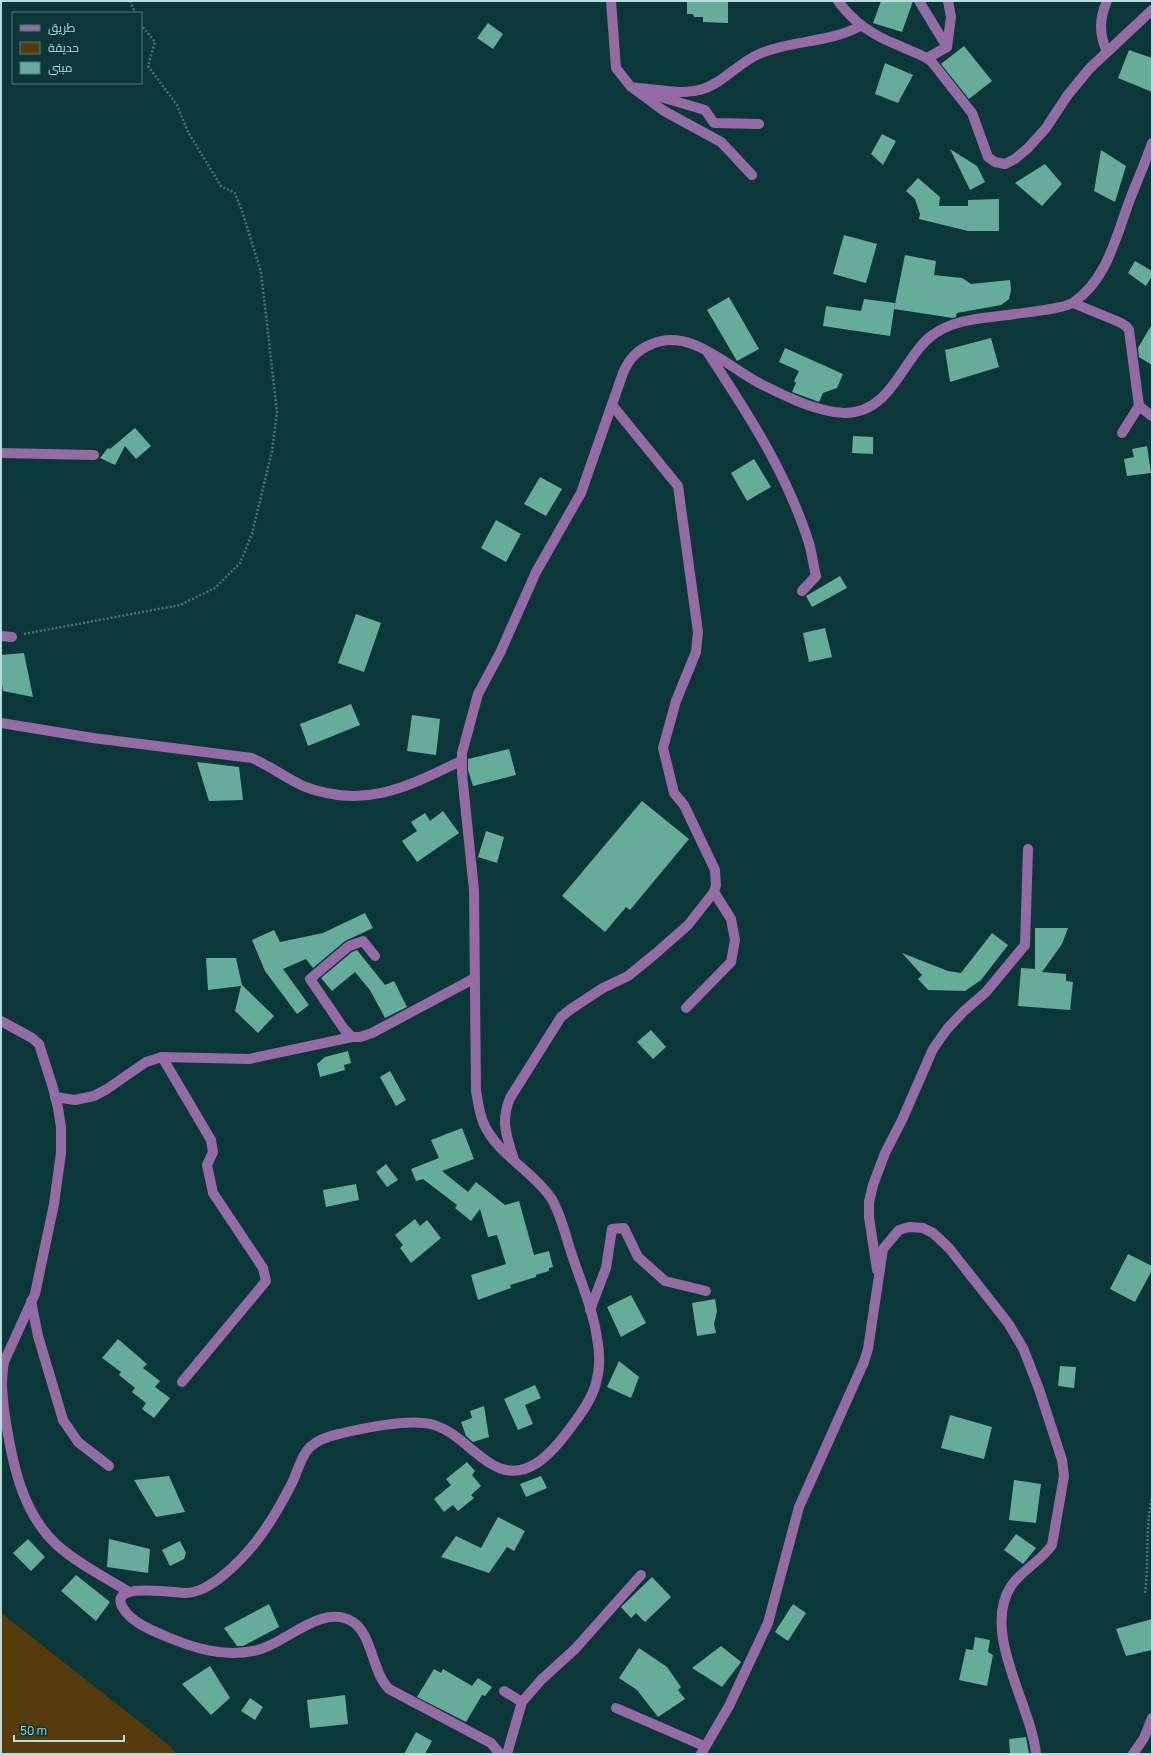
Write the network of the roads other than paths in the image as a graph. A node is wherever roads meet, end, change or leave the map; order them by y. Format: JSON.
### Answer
{"nodes":[{"id":1,"x":611,"y":1,"type":"edge"},
{"id":2,"x":838,"y":1,"type":"edge"},
{"id":3,"x":920,"y":1,"type":"edge"},
{"id":4,"x":948,"y":1,"type":"edge"},
{"id":5,"x":1107,"y":1,"type":"edge"},
{"id":6,"x":1152,"y":10,"type":"edge"},
{"id":7,"x":860,"y":26,"type":"junction"},
{"id":8,"x":947,"y":47,"type":"junction"},
{"id":9,"x":1107,"y":52,"type":"junction"},
{"id":10,"x":927,"y":58,"type":"junction"},
{"id":11,"x":631,"y":87,"type":"junction"},
{"id":12,"x":759,"y":124,"type":"dead end"},
{"id":13,"x":1152,"y":143,"type":"edge"},
{"id":14,"x":752,"y":175,"type":"dead end"},
{"id":15,"x":1073,"y":303,"type":"junction"},
{"id":16,"x":706,"y":351,"type":"junction"},
{"id":17,"x":612,"y":405,"type":"junction"},
{"id":18,"x":1139,"y":406,"type":"junction"},
{"id":19,"x":1152,"y":416,"type":"edge"},
{"id":20,"x":1122,"y":433,"type":"dead end"},
{"id":21,"x":1,"y":453,"type":"edge"},
{"id":22,"x":94,"y":454,"type":"dead end"},
{"id":23,"x":802,"y":591,"type":"dead end"},
{"id":24,"x":1,"y":636,"type":"edge"},
{"id":25,"x":12,"y":637,"type":"road end"},
{"id":26,"x":1,"y":723,"type":"edge"},
{"id":27,"x":461,"y":761,"type":"junction"},
{"id":28,"x":1028,"y":849,"type":"dead end"},
{"id":29,"x":714,"y":892,"type":"junction"},
{"id":30,"x":375,"y":956,"type":"dead end"},
{"id":31,"x":475,"y":978,"type":"junction"},
{"id":32,"x":686,"y":1008,"type":"dead end"},
{"id":33,"x":1,"y":1021,"type":"edge"},
{"id":34,"x":352,"y":1037,"type":"junction"},
{"id":35,"x":162,"y":1057,"type":"junction"},
{"id":36,"x":55,"y":1098,"type":"junction"},
{"id":37,"x":514,"y":1160,"type":"junction"},
{"id":38,"x":878,"y":1274,"type":"junction"},
{"id":39,"x":706,"y":1291,"type":"dead end"},
{"id":40,"x":31,"y":1301,"type":"junction"},
{"id":41,"x":590,"y":1310,"type":"junction"},
{"id":42,"x":182,"y":1382,"type":"dead end"},
{"id":43,"x":108,"y":1466,"type":"dead end"},
{"id":44,"x":641,"y":1574,"type":"dead end"},
{"id":45,"x":129,"y":1592,"type":"junction"},
{"id":46,"x":504,"y":1691,"type":"dead end"},
{"id":47,"x":522,"y":1702,"type":"junction"},
{"id":48,"x":616,"y":1708,"type":"dead end"},
{"id":49,"x":1152,"y":1718,"type":"edge"},
{"id":50,"x":703,"y":1750,"type":"edge"},
{"id":51,"x":500,"y":1754,"type":"edge"},
{"id":52,"x":507,"y":1754,"type":"edge"},
{"id":53,"x":1036,"y":1754,"type":"edge"},
{"id":54,"x":1133,"y":1754,"type":"edge"}],
"edges":[{"from":1,"to":11,"type":"street"},
{"from":2,"to":7,"type":"street"},
{"from":3,"to":8,"type":"street"},
{"from":4,"to":8,"type":"street"},
{"from":5,"to":9,"type":"street"},
{"from":6,"to":9,"type":"street"},
{"from":7,"to":10,"type":"street"},
{"from":7,"to":11,"type":"street"},
{"from":8,"to":10,"type":"street"},
{"from":9,"to":10,"type":"street"},
{"from":11,"to":12,"type":"street"},
{"from":11,"to":14,"type":"street"},
{"from":13,"to":15,"type":"street"},
{"from":15,"to":16,"type":"street"},
{"from":15,"to":18,"type":"street"},
{"from":16,"to":17,"type":"street"},
{"from":16,"to":23,"type":"street"},
{"from":17,"to":27,"type":"street"},
{"from":17,"to":29,"type":"street"},
{"from":18,"to":19,"type":"street"},
{"from":18,"to":20,"type":"street"},
{"from":21,"to":22,"type":"street"},
{"from":24,"to":25,"type":"street"},
{"from":26,"to":27,"type":"street"},
{"from":27,"to":31,"type":"street"},
{"from":28,"to":38,"type":"street"},
{"from":29,"to":32,"type":"street"},
{"from":29,"to":37,"type":"street"},
{"from":30,"to":34,"type":"street"},
{"from":31,"to":34,"type":"street"},
{"from":31,"to":37,"type":"street"},
{"from":33,"to":36,"type":"street"},
{"from":34,"to":35,"type":"street"},
{"from":35,"to":36,"type":"street"},
{"from":35,"to":42,"type":"street"},
{"from":36,"to":40,"type":"street"},
{"from":37,"to":41,"type":"street"},
{"from":38,"to":50,"type":"street"},
{"from":38,"to":53,"type":"street"},
{"from":39,"to":41,"type":"street"},
{"from":40,"to":43,"type":"street"},
{"from":40,"to":45,"type":"street"},
{"from":41,"to":45,"type":"street"},
{"from":44,"to":47,"type":"street"},
{"from":45,"to":51,"type":"street"},
{"from":46,"to":47,"type":"street"},
{"from":47,"to":52,"type":"street"},
{"from":48,"to":50,"type":"street"},
{"from":49,"to":54,"type":"street"}]}
